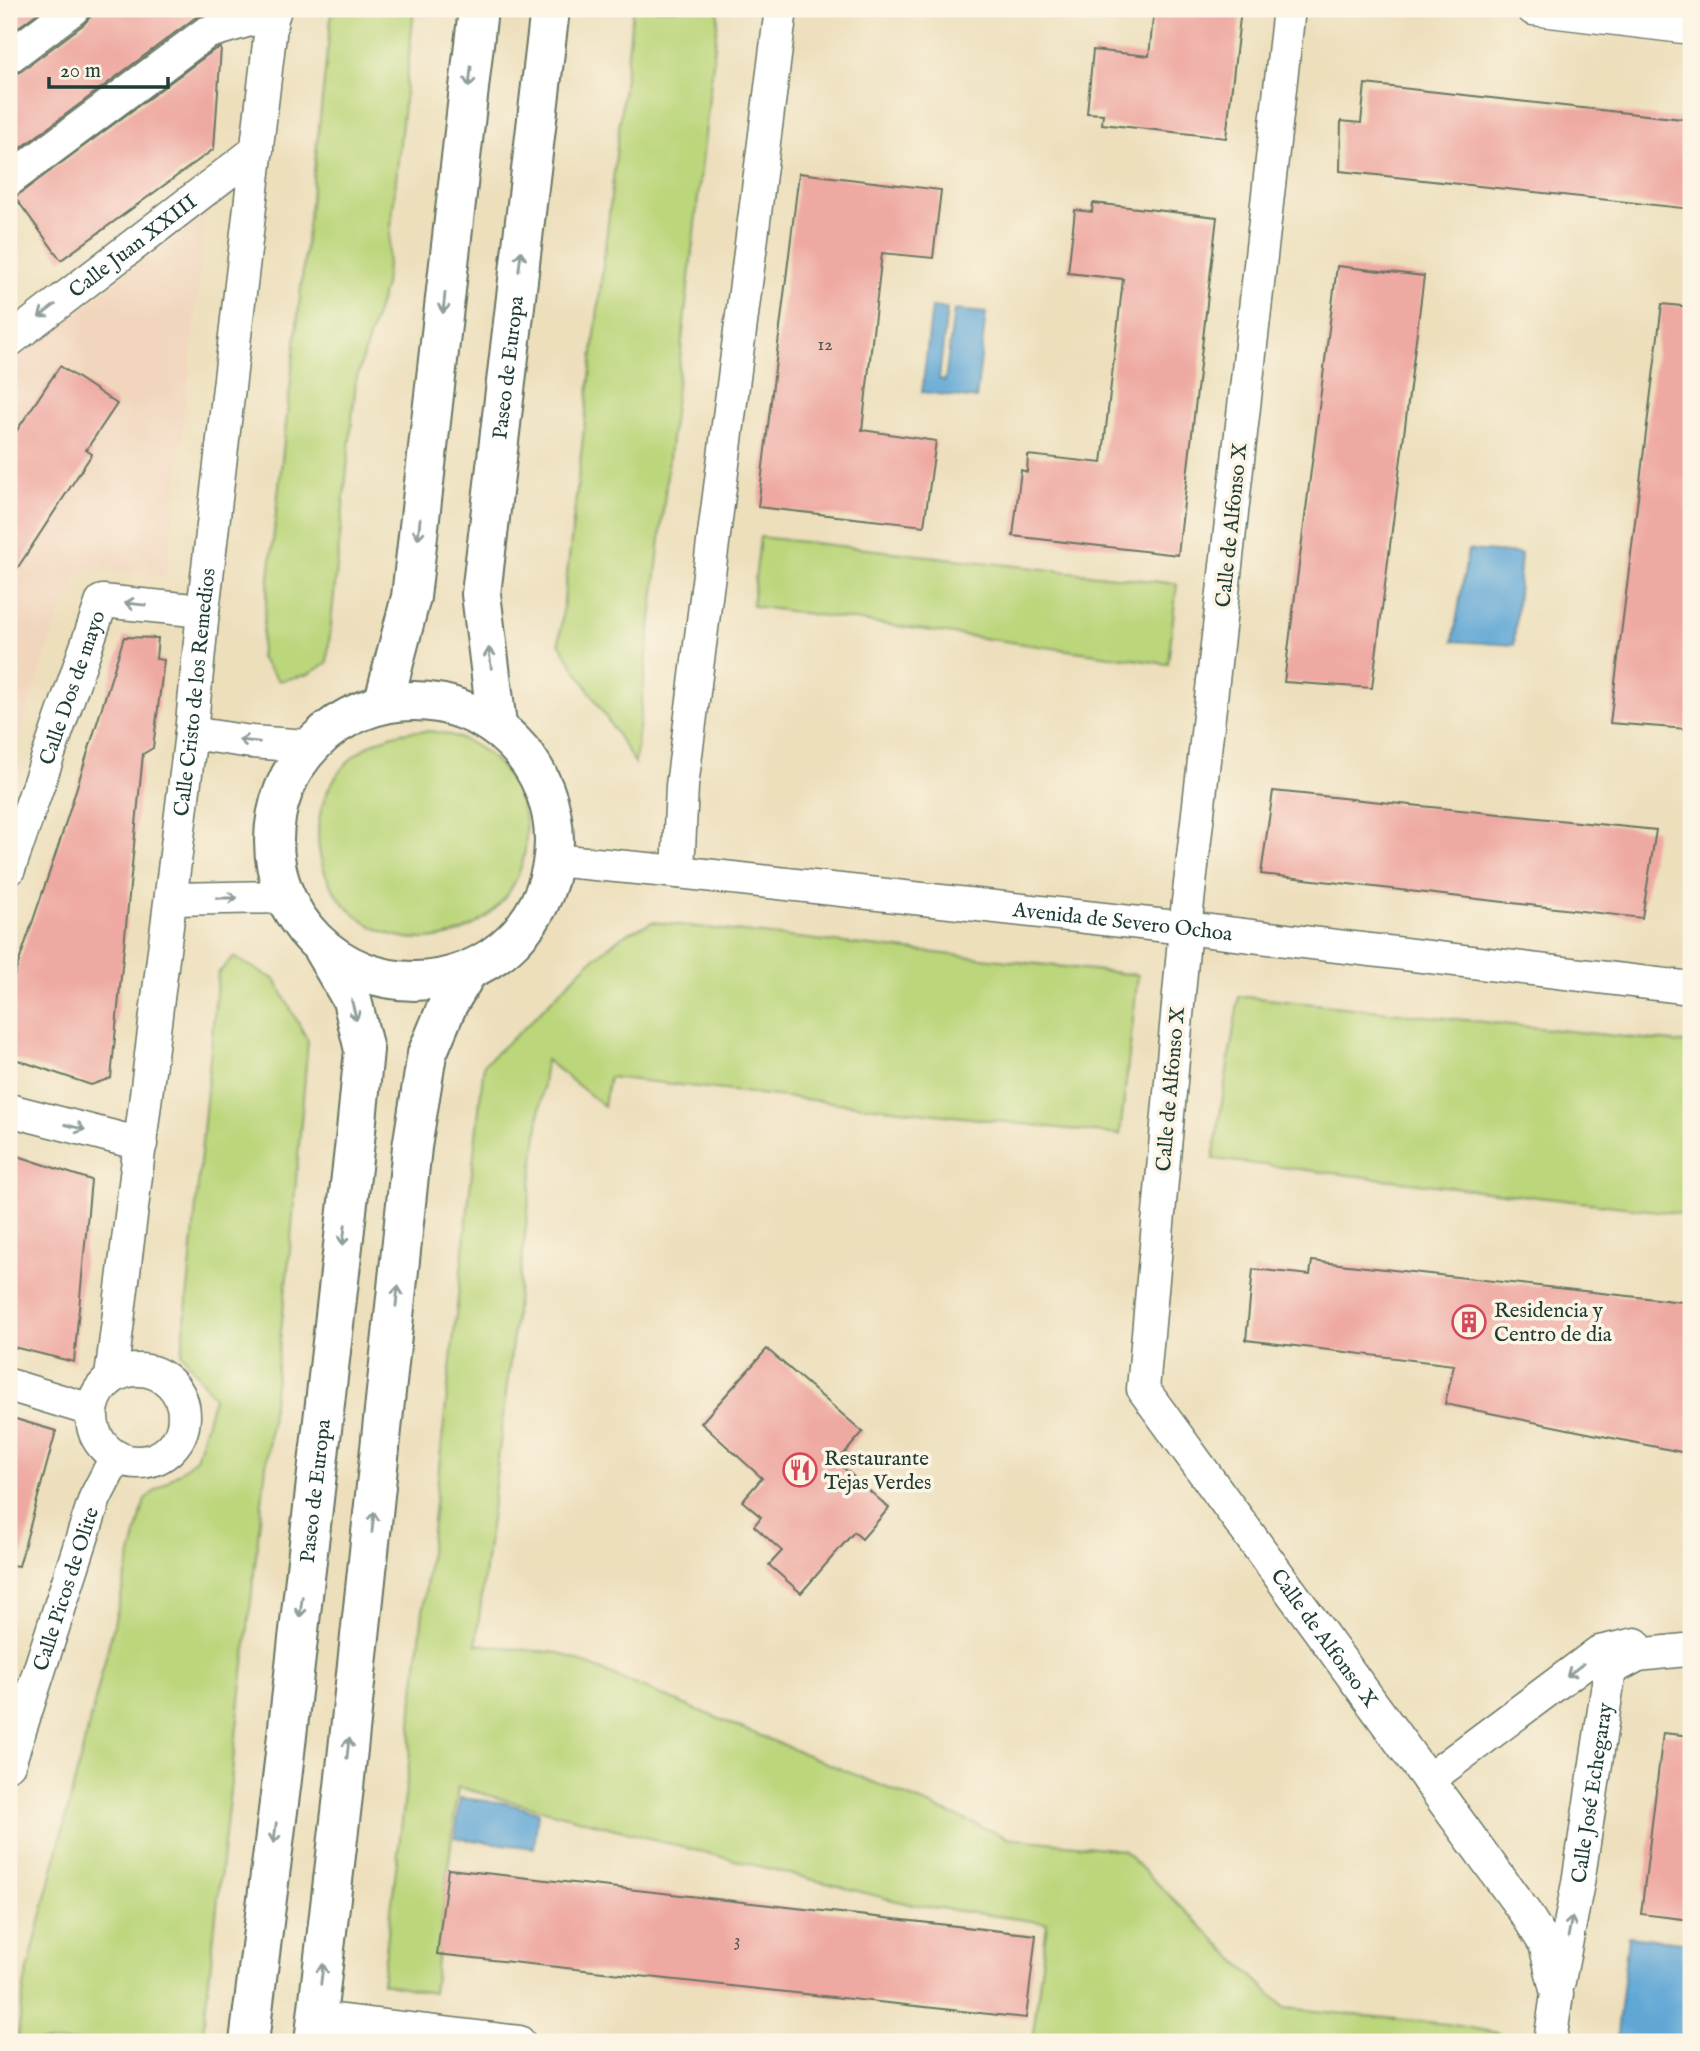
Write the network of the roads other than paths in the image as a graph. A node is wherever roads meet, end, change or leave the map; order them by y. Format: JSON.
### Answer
{"nodes":[{"id":1,"x":73,"y":9,"type":"edge"},
{"id":2,"x":478,"y":9,"type":"edge"},
{"id":3,"x":550,"y":9,"type":"edge"},
{"id":4,"x":781,"y":9,"type":"edge"},
{"id":5,"x":1289,"y":9,"type":"edge"},
{"id":6,"x":1533,"y":9,"type":"edge"},
{"id":7,"x":273,"y":11,"type":"edge"},
{"id":8,"x":1691,"y":28,"type":"edge"},
{"id":9,"x":9,"y":57,"type":"edge"},
{"id":10,"x":257,"y":150,"type":"junction"},
{"id":11,"x":9,"y":180,"type":"edge"},
{"id":12,"x":9,"y":341,"type":"edge"},
{"id":13,"x":203,"y":611,"type":"junction"},
{"id":14,"x":384,"y":701,"type":"junction"},
{"id":15,"x":498,"y":725,"type":"junction"},
{"id":16,"x":191,"y":733,"type":"junction"},
{"id":17,"x":308,"y":746,"type":"junction"},
{"id":18,"x":554,"y":860,"type":"junction"},
{"id":19,"x":9,"y":869,"type":"edge"},
{"id":20,"x":678,"y":872,"type":"junction"},
{"id":21,"x":283,"y":897,"type":"junction"},
{"id":22,"x":171,"y":899,"type":"junction"},
{"id":23,"x":1185,"y":928,"type":"junction"},
{"id":24,"x":323,"y":950,"type":"junction"},
{"id":25,"x":468,"y":971,"type":"junction"},
{"id":26,"x":1691,"y":988,"type":"edge"},
{"id":27,"x":9,"y":1110,"type":"edge"},
{"id":28,"x":141,"y":1144,"type":"junction"},
{"id":29,"x":111,"y":1377,"type":"junction"},
{"id":30,"x":9,"y":1385,"type":"edge"},
{"id":31,"x":92,"y":1410,"type":"junction"},
{"id":32,"x":116,"y":1457,"type":"junction"},
{"id":33,"x":1688,"y":1650,"type":"edge"},
{"id":34,"x":9,"y":1764,"type":"edge"},
{"id":35,"x":1428,"y":1780,"type":"junction"},
{"id":36,"x":1557,"y":1994,"type":"junction"},
{"id":37,"x":316,"y":2030,"type":"edge"},
{"id":38,"x":249,"y":2042,"type":"edge"},
{"id":39,"x":519,"y":2042,"type":"edge"},
{"id":40,"x":1550,"y":2042,"type":"edge"}],
"edges":[{"from":1,"to":9,"type":"street"},
{"from":2,"to":14,"type":"main road","one_way":true},
{"from":15,"to":3,"type":"main road","name":"Paseo de Europa","one_way":true},
{"from":4,"to":20,"type":"street"},
{"from":5,"to":23,"type":"street","name":"Calle de Alfonso X"},
{"from":6,"to":8,"type":"street"},
{"from":7,"to":10,"type":"street","name":"Calle Cristo de los Remedios"},
{"from":7,"to":11,"type":"street"},
{"from":10,"to":12,"type":"street","name":"Calle Juan XXIII","one_way":true},
{"from":10,"to":13,"type":"street","name":"Calle Cristo de los Remedios"},
{"from":13,"to":16,"type":"street","name":"Calle Cristo de los Remedios"},
{"from":13,"to":19,"type":"street","name":"Calle Dos de mayo","one_way":true},
{"from":14,"to":15,"type":"main road"},
{"from":14,"to":17,"type":"main road"},
{"from":15,"to":18,"type":"main road"},
{"from":17,"to":16,"type":"street","one_way":true},
{"from":16,"to":22,"type":"street","name":"Calle Cristo de los Remedios"},
{"from":17,"to":21,"type":"main road"},
{"from":18,"to":20,"type":"street","name":"Avenida de Severo Ochoa"},
{"from":18,"to":25,"type":"main road"},
{"from":20,"to":23,"type":"street","name":"Avenida de Severo Ochoa"},
{"from":22,"to":21,"type":"street","one_way":true},
{"from":21,"to":24,"type":"main road"},
{"from":22,"to":28,"type":"street","name":"Calle Cristo de los Remedios"},
{"from":23,"to":26,"type":"street","name":"Avenida de Severo Ochoa"},
{"from":23,"to":35,"type":"street","name":"Calle de Alfonso X"},
{"from":24,"to":25,"type":"main road"},
{"from":24,"to":38,"type":"main road","name":"Paseo de Europa","one_way":true},
{"from":37,"to":25,"type":"main road","one_way":true},
{"from":27,"to":28,"type":"street","one_way":true},
{"from":28,"to":29,"type":"street","name":"Calle Cristo de los Remedios"},
{"from":29,"to":31,"type":"street"},
{"from":29,"to":32,"type":"street"},
{"from":30,"to":31,"type":"street"},
{"from":31,"to":32,"type":"street"},
{"from":32,"to":34,"type":"street","name":"Calle Picos de Olite"},
{"from":33,"to":35,"type":"street","name":"Calle José Echegaray","one_way":true},
{"from":36,"to":33,"type":"street","name":"Calle José Echegaray","one_way":true},
{"from":35,"to":36,"type":"street","name":"Calle de Alfonso X"},
{"from":36,"to":40,"type":"street","name":"Calle de Alfonso X"},
{"from":37,"to":39,"type":"street"}]}
